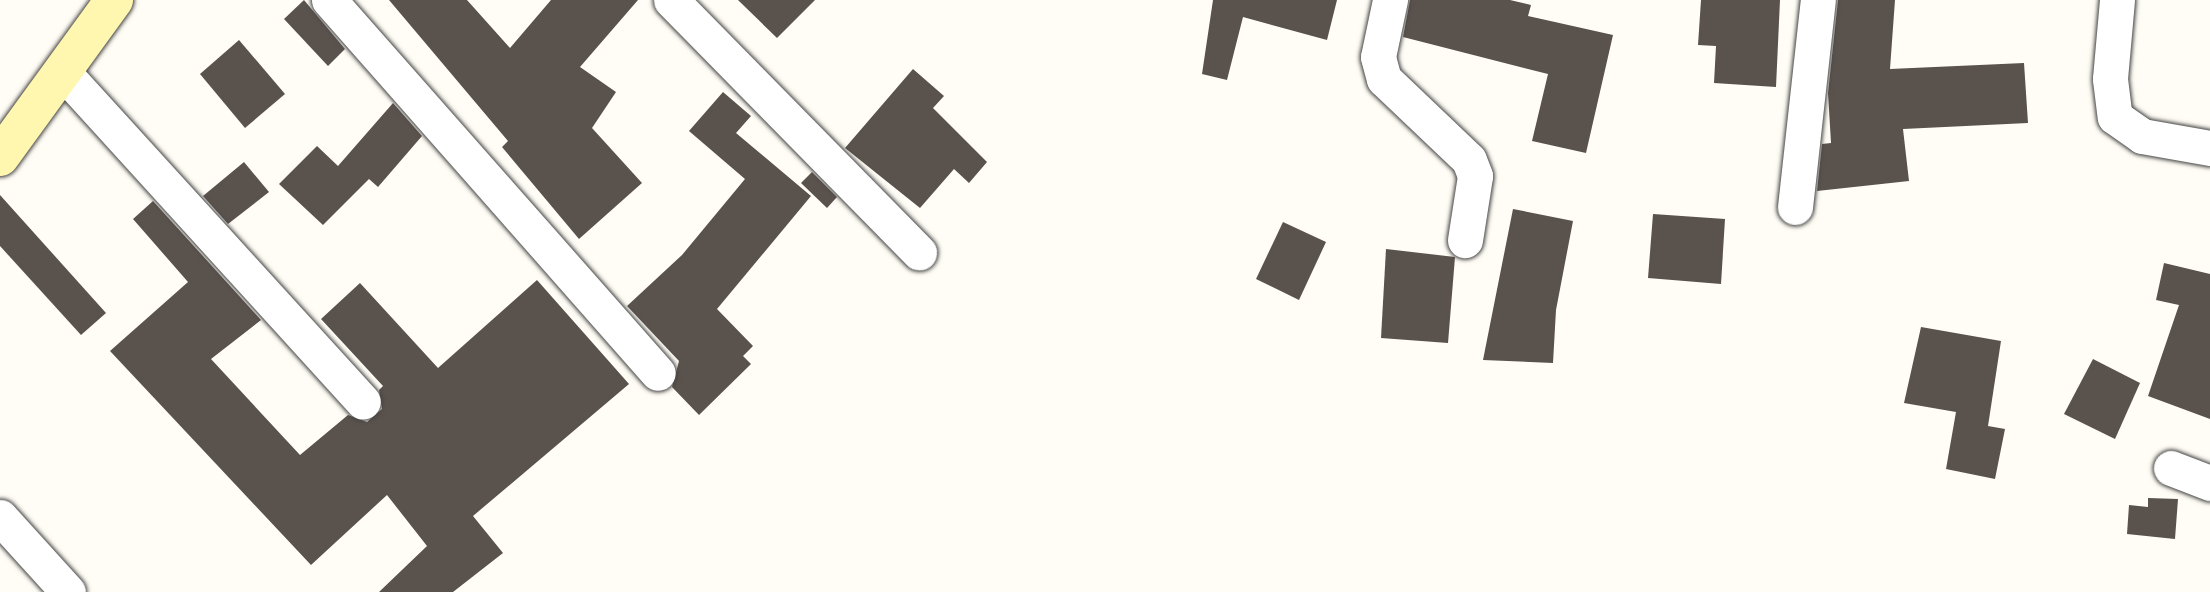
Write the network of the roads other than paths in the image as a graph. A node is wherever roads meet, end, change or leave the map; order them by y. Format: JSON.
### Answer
{"nodes":[{"id":1,"x":329,"y":0,"type":"edge"},
{"id":2,"x":1390,"y":0,"type":"edge"},
{"id":3,"x":1818,"y":0,"type":"edge"},
{"id":4,"x":2117,"y":0,"type":"edge"},
{"id":5,"x":111,"y":1,"type":"edge"},
{"id":6,"x":677,"y":2,"type":"edge"},
{"id":7,"x":62,"y":71,"type":"junction"},
{"id":8,"x":2210,"y":148,"type":"edge"},
{"id":9,"x":0,"y":157,"type":"edge"},
{"id":10,"x":1795,"y":206,"type":"dead end"},
{"id":11,"x":1465,"y":240,"type":"dead end"},
{"id":12,"x":919,"y":252,"type":"dead end"},
{"id":13,"x":658,"y":373,"type":"dead end"},
{"id":14,"x":363,"y":402,"type":"dead end"},
{"id":15,"x":2171,"y":468,"type":"dead end"},
{"id":16,"x":2210,"y":483,"type":"edge"},
{"id":17,"x":0,"y":517,"type":"edge"},
{"id":18,"x":68,"y":592,"type":"edge"}],
"edges":[{"from":1,"to":13,"type":"street"},
{"from":2,"to":11,"type":"street"},
{"from":3,"to":10,"type":"street"},
{"from":4,"to":8,"type":"street"},
{"from":5,"to":7,"type":"main road"},
{"from":6,"to":12,"type":"street"},
{"from":7,"to":9,"type":"main road"},
{"from":7,"to":14,"type":"street"},
{"from":15,"to":16,"type":"street"},
{"from":17,"to":18,"type":"street"}]}
